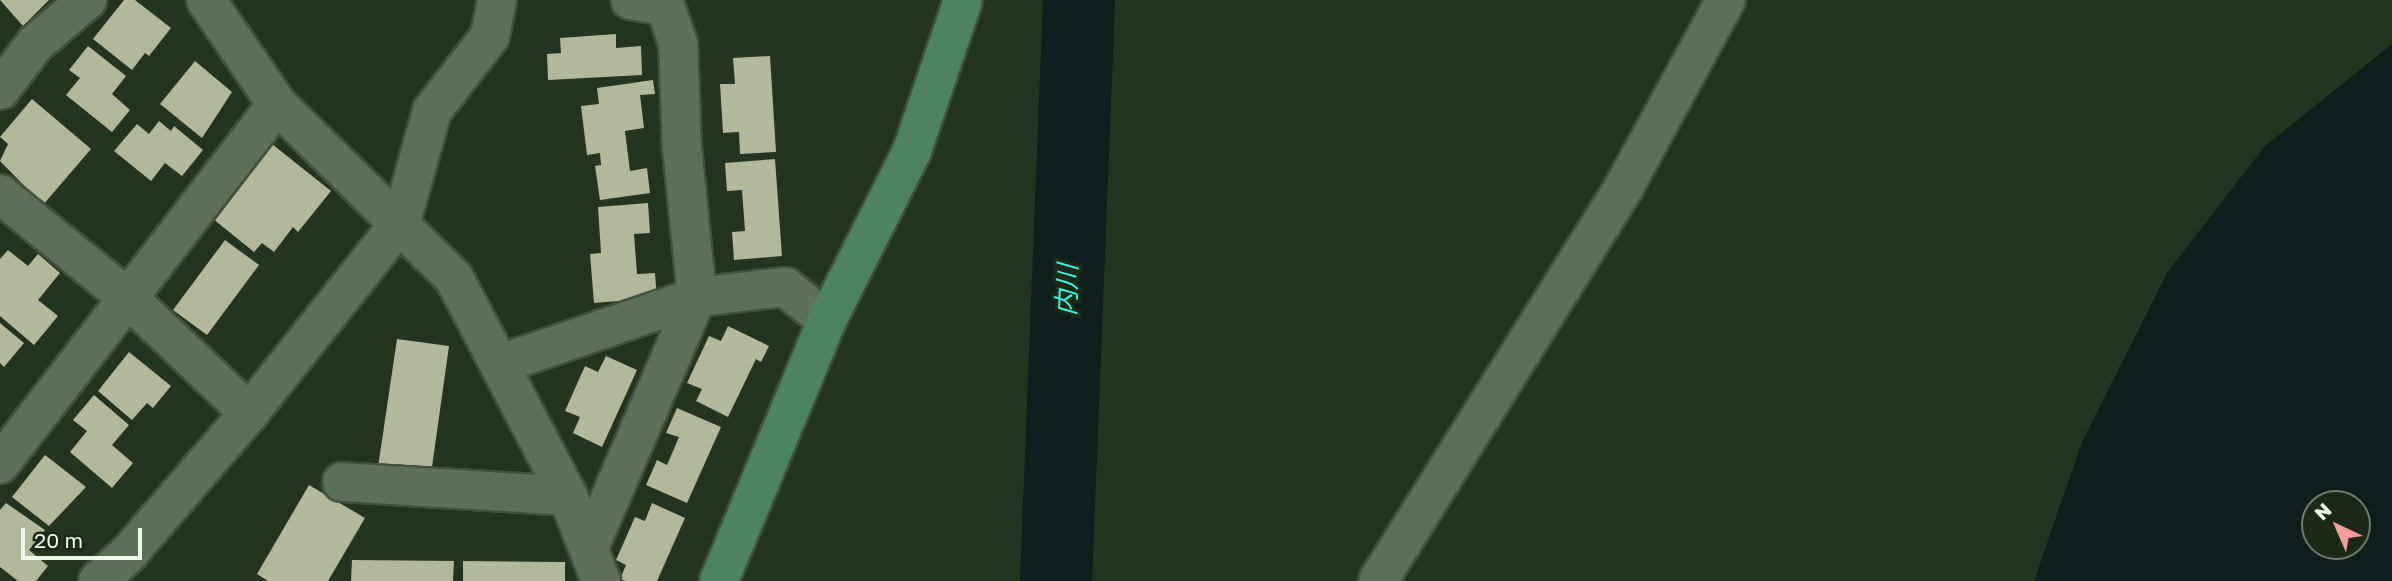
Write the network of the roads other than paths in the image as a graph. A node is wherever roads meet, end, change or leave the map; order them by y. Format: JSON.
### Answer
{"nodes":[{"id":1,"x":87,"y":0,"type":"edge"},
{"id":2,"x":206,"y":0,"type":"edge"},
{"id":3,"x":497,"y":0,"type":"edge"},
{"id":4,"x":631,"y":0,"type":"edge"},
{"id":5,"x":963,"y":0,"type":"edge"},
{"id":6,"x":1726,"y":0,"type":"edge"},
{"id":7,"x":0,"y":90,"type":"edge"},
{"id":8,"x":277,"y":104,"type":"junction"},
{"id":9,"x":3,"y":203,"type":"edge"},
{"id":10,"x":401,"y":222,"type":"junction"},
{"id":11,"x":697,"y":297,"type":"junction"},
{"id":12,"x":129,"y":299,"type":"junction"},
{"id":13,"x":827,"y":320,"type":"junction"},
{"id":14,"x":503,"y":363,"type":"junction"},
{"id":15,"x":249,"y":413,"type":"junction"},
{"id":16,"x":0,"y":464,"type":"edge"},
{"id":17,"x":342,"y":482,"type":"dead end"},
{"id":18,"x":568,"y":496,"type":"junction"},
{"id":19,"x":590,"y":545,"type":"junction"},
{"id":20,"x":98,"y":581,"type":"edge"},
{"id":21,"x":601,"y":581,"type":"edge"},
{"id":22,"x":719,"y":581,"type":"edge"},
{"id":23,"x":1378,"y":581,"type":"edge"}],
"edges":[{"from":1,"to":7,"type":"street"},
{"from":2,"to":8,"type":"street"},
{"from":3,"to":10,"type":"street"},
{"from":4,"to":11,"type":"street"},
{"from":5,"to":13,"type":"street"},
{"from":6,"to":23,"type":"street"},
{"from":8,"to":10,"type":"street"},
{"from":8,"to":12,"type":"street"},
{"from":9,"to":12,"type":"street"},
{"from":10,"to":14,"type":"street"},
{"from":10,"to":15,"type":"street"},
{"from":11,"to":13,"type":"street"},
{"from":11,"to":14,"type":"street"},
{"from":11,"to":19,"type":"street"},
{"from":12,"to":15,"type":"street"},
{"from":12,"to":16,"type":"street"},
{"from":13,"to":22,"type":"street"},
{"from":14,"to":18,"type":"street"},
{"from":15,"to":20,"type":"street"},
{"from":17,"to":18,"type":"street"},
{"from":18,"to":19,"type":"street"},
{"from":19,"to":21,"type":"street"}]}
